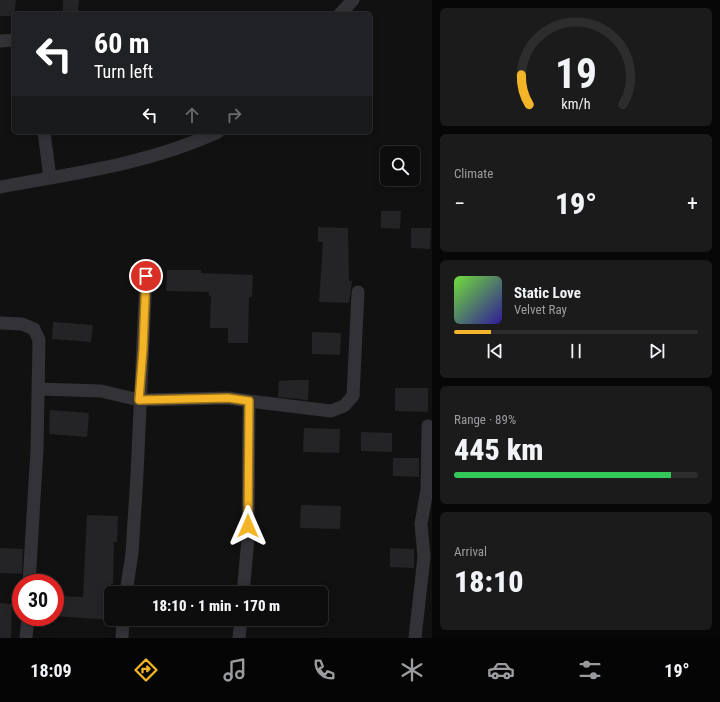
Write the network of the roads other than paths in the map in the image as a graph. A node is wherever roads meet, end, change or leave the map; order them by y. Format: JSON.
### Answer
{"nodes":[{"id":1,"x":353,"y":0,"type":"edge"},
{"id":2,"x":342,"y":12,"type":"edge"},
{"id":3,"x":12,"y":40,"type":"edge"},
{"id":4,"x":0,"y":41,"type":"edge"},
{"id":5,"x":44,"y":134,"type":"edge"},
{"id":6,"x":214,"y":134,"type":"edge"},
{"id":7,"x":50,"y":178,"type":"junction"},
{"id":8,"x":0,"y":187,"type":"edge"},
{"id":9,"x":146,"y":276,"type":"dead end"},
{"id":10,"x":358,"y":292,"type":"dead end"},
{"id":11,"x":0,"y":323,"type":"edge"},
{"id":12,"x":39,"y":389,"type":"junction"},
{"id":13,"x":139,"y":400,"type":"junction"},
{"id":14,"x":249,"y":401,"type":"junction"},
{"id":15,"x":428,"y":426,"type":"dead end"},
{"id":16,"x":29,"y":574,"type":"edge"},
{"id":17,"x":127,"y":586,"type":"edge"},
{"id":18,"x":245,"y":586,"type":"edge"},
{"id":19,"x":27,"y":626,"type":"edge"},
{"id":20,"x":123,"y":626,"type":"edge"},
{"id":21,"x":240,"y":626,"type":"edge"},
{"id":22,"x":26,"y":638,"type":"edge"},
{"id":23,"x":122,"y":638,"type":"edge"},
{"id":24,"x":239,"y":638,"type":"edge"},
{"id":25,"x":415,"y":638,"type":"edge"}],
"edges":[{"from":1,"to":2,"type":"street"},
{"from":3,"to":4,"type":"street"},
{"from":5,"to":7,"type":"street"},
{"from":6,"to":7,"type":"street"},
{"from":7,"to":8,"type":"street"},
{"from":9,"to":13,"type":"street"},
{"from":10,"to":14,"type":"street"},
{"from":11,"to":12,"type":"street"},
{"from":12,"to":13,"type":"street"},
{"from":12,"to":16,"type":"street"},
{"from":13,"to":14,"type":"street"},
{"from":13,"to":17,"type":"street"},
{"from":14,"to":18,"type":"street"},
{"from":15,"to":25,"type":"street"},
{"from":19,"to":22,"type":"street"},
{"from":20,"to":23,"type":"street"},
{"from":21,"to":24,"type":"street"}]}
